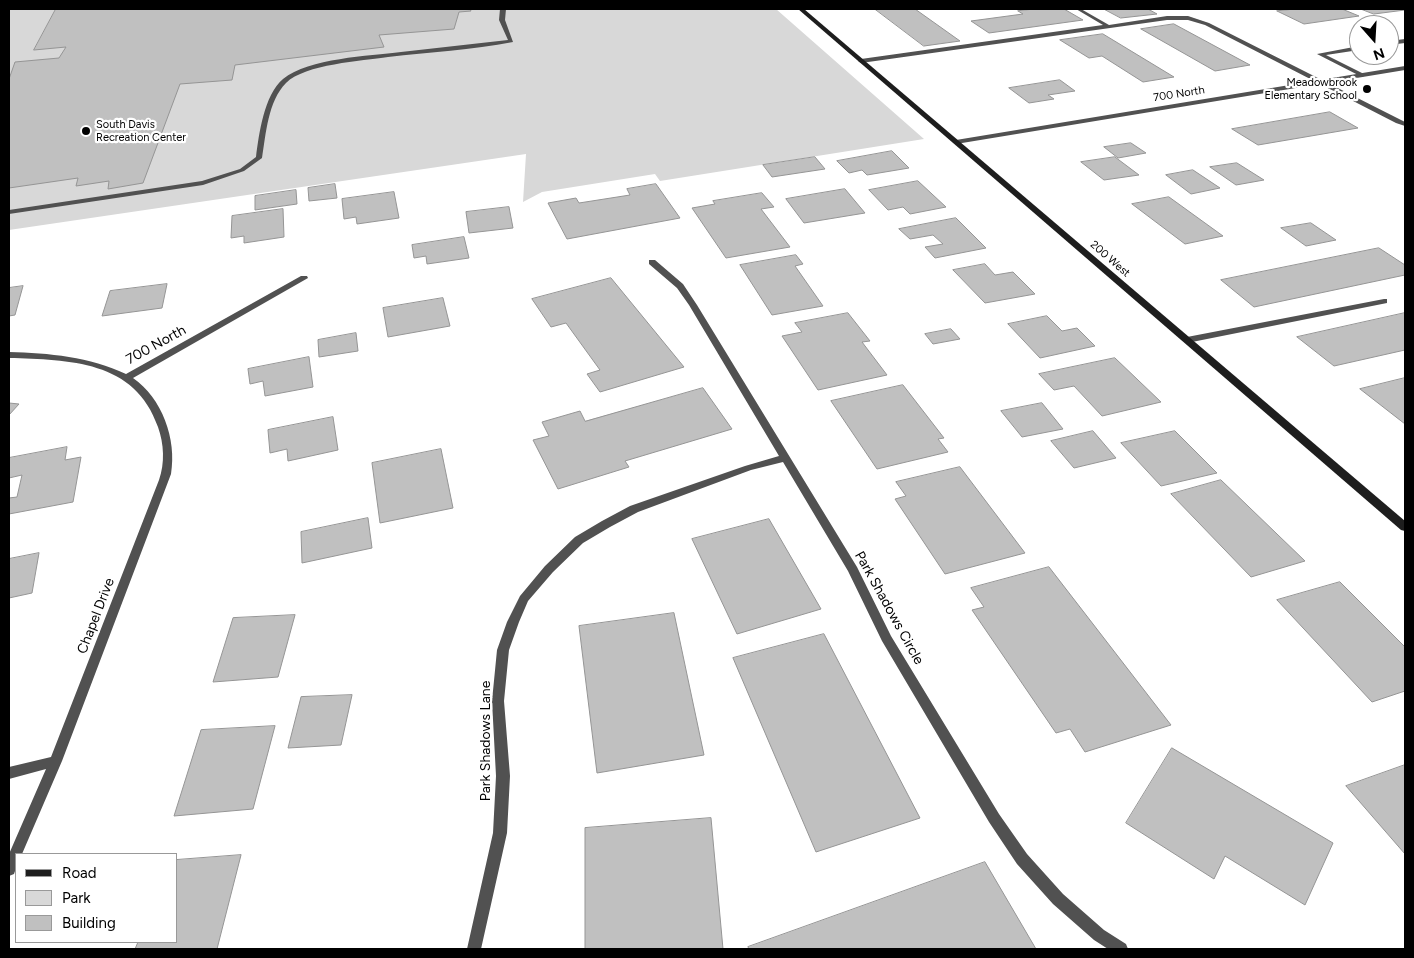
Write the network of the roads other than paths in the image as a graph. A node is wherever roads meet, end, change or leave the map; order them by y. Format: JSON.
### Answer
{"nodes":[{"id":1,"x":503,"y":9,"type":"edge"},
{"id":2,"x":801,"y":9,"type":"edge"},
{"id":3,"x":1078,"y":9,"type":"edge"},
{"id":4,"x":1108,"y":27,"type":"junction"},
{"id":5,"x":1349,"y":50,"type":"edge"},
{"id":6,"x":861,"y":61,"type":"junction"},
{"id":7,"x":1405,"y":68,"type":"edge"},
{"id":8,"x":1362,"y":75,"type":"junction"},
{"id":9,"x":1321,"y":82,"type":"junction"},
{"id":10,"x":1405,"y":124,"type":"edge"},
{"id":11,"x":956,"y":142,"type":"junction"},
{"id":12,"x":9,"y":212,"type":"edge"},
{"id":13,"x":652,"y":262,"type":"dead end"},
{"id":14,"x":304,"y":278,"type":"dead end"},
{"id":15,"x":1384,"y":301,"type":"dead end"},
{"id":16,"x":1187,"y":340,"type":"junction"},
{"id":17,"x":9,"y":355,"type":"edge"},
{"id":18,"x":127,"y":377,"type":"junction"},
{"id":19,"x":786,"y":458,"type":"junction"},
{"id":20,"x":1405,"y":527,"type":"edge"},
{"id":21,"x":56,"y":761,"type":"junction"},
{"id":22,"x":9,"y":773,"type":"edge"},
{"id":23,"x":16,"y":853,"type":"edge"},
{"id":24,"x":15,"y":855,"type":"edge"},
{"id":25,"x":9,"y":869,"type":"edge"},
{"id":26,"x":474,"y":949,"type":"edge"},
{"id":27,"x":1121,"y":949,"type":"edge"}],
"edges":[{"from":1,"to":12,"type":"street"},
{"from":2,"to":6,"type":"main road","name":"200 West"},
{"from":3,"to":4,"type":"street"},
{"from":4,"to":6,"type":"street"},
{"from":4,"to":9,"type":"street"},
{"from":5,"to":8,"type":"street"},
{"from":6,"to":11,"type":"main road","name":"200 West"},
{"from":7,"to":8,"type":"street","name":"700 North"},
{"from":8,"to":9,"type":"street","name":"700 North"},
{"from":9,"to":10,"type":"street"},
{"from":9,"to":11,"type":"street","name":"700 North"},
{"from":11,"to":16,"type":"main road","name":"200 West"},
{"from":13,"to":19,"type":"street","name":"Park Shadows Circle"},
{"from":14,"to":18,"type":"street","name":"700 North"},
{"from":15,"to":16,"type":"street"},
{"from":16,"to":20,"type":"main road","name":"200 West"},
{"from":17,"to":18,"type":"street","name":"700 North"},
{"from":18,"to":21,"type":"street","name":"Chapel Drive"},
{"from":19,"to":26,"type":"street","name":"Park Shadows Lane"},
{"from":19,"to":27,"type":"street","name":"Park Shadows Circle"},
{"from":21,"to":22,"type":"street"},
{"from":21,"to":23,"type":"street","name":"Chapel Drive"},
{"from":24,"to":25,"type":"street","name":"Chapel Drive"}]}
